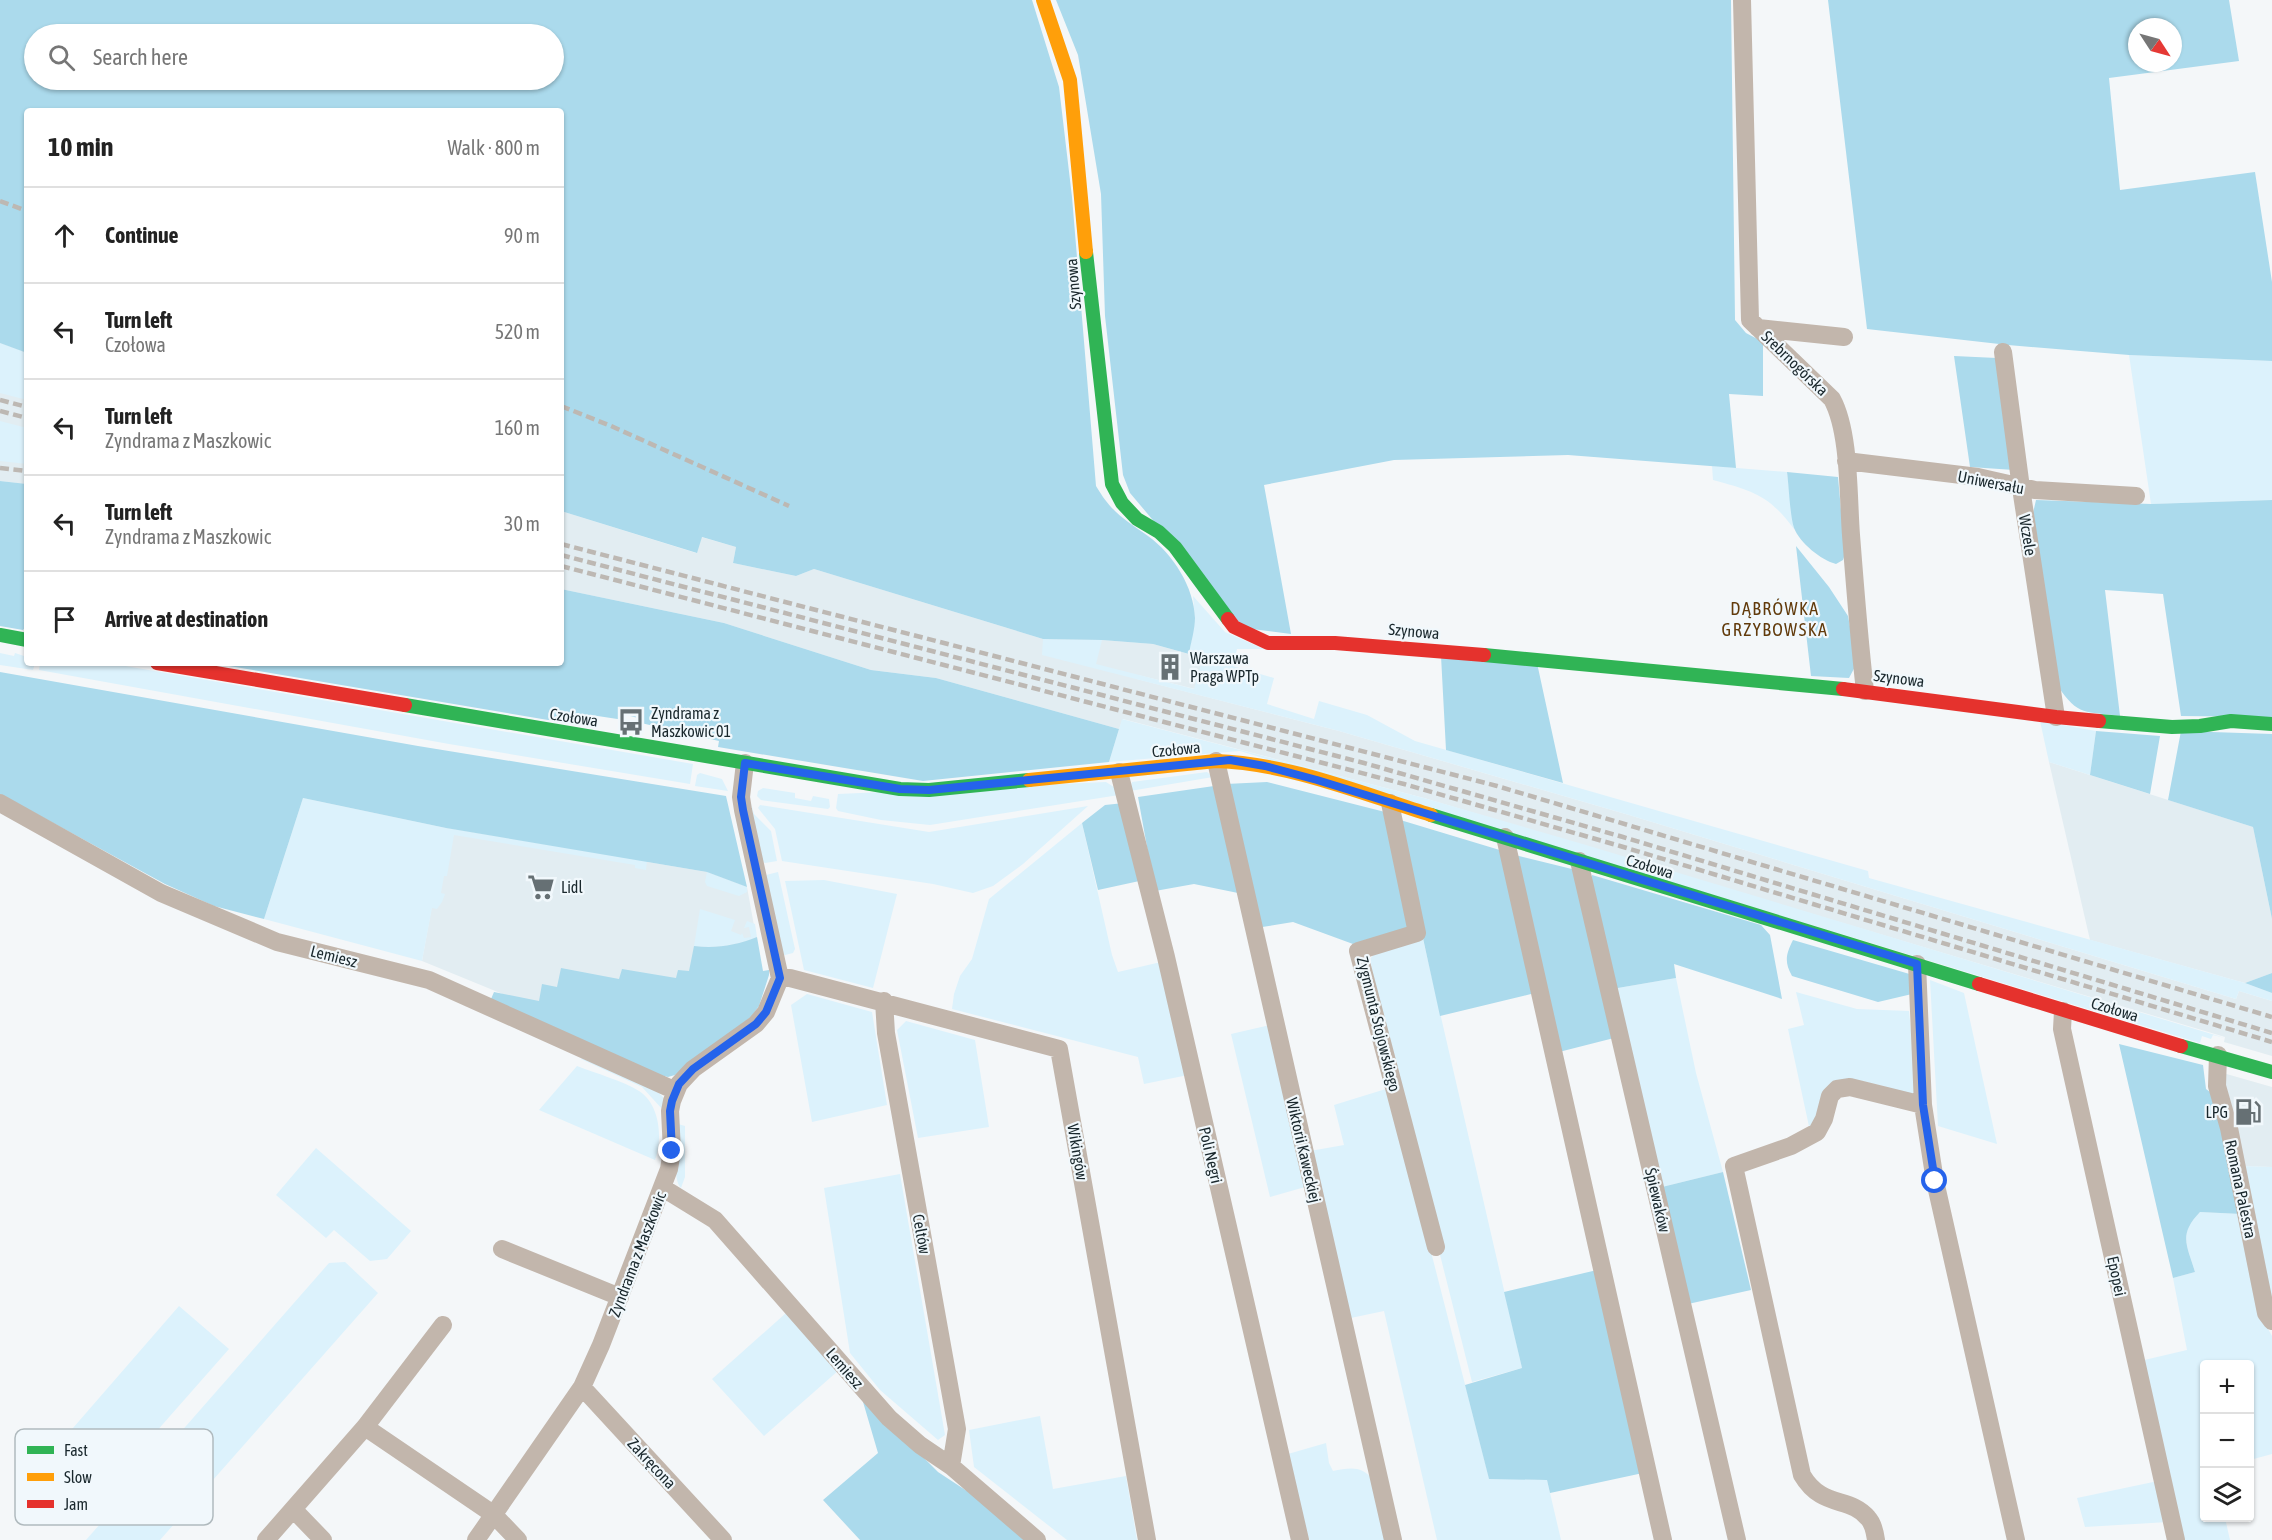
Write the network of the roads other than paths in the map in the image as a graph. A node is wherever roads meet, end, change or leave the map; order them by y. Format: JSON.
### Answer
{"nodes":[{"id":1,"x":1043,"y":0,"type":"edge"},
{"id":2,"x":1742,"y":0,"type":"edge"},
{"id":3,"x":1758,"y":328,"type":"junction"},
{"id":4,"x":1844,"y":337,"type":"dead end"},
{"id":5,"x":2003,"y":352,"type":"dead end"},
{"id":6,"x":1846,"y":461,"type":"junction"},
{"id":7,"x":2021,"y":488,"type":"junction"},
{"id":8,"x":2136,"y":496,"type":"dead end"},
{"id":9,"x":0,"y":635,"type":"edge"},
{"id":10,"x":24,"y":639,"type":"edge"},
{"id":11,"x":175,"y":666,"type":"edge"},
{"id":12,"x":1865,"y":691,"type":"junction"},
{"id":13,"x":2056,"y":717,"type":"junction"},
{"id":14,"x":2272,"y":724,"type":"edge"},
{"id":15,"x":1216,"y":761,"type":"junction"},
{"id":16,"x":745,"y":763,"type":"junction"},
{"id":17,"x":1119,"y":772,"type":"junction"},
{"id":18,"x":0,"y":803,"type":"edge"},
{"id":19,"x":1390,"y":803,"type":"junction"},
{"id":20,"x":1505,"y":837,"type":"junction"},
{"id":21,"x":1579,"y":861,"type":"junction"},
{"id":22,"x":1917,"y":964,"type":"junction"},
{"id":23,"x":780,"y":978,"type":"junction"},
{"id":24,"x":884,"y":1001,"type":"junction"},
{"id":25,"x":2063,"y":1011,"type":"junction"},
{"id":26,"x":2218,"y":1055,"type":"junction"},
{"id":27,"x":2272,"y":1072,"type":"edge"},
{"id":28,"x":676,"y":1091,"type":"junction"},
{"id":29,"x":1923,"y":1105,"type":"junction"},
{"id":30,"x":663,"y":1188,"type":"junction"},
{"id":31,"x":1436,"y":1247,"type":"dead end"},
{"id":32,"x":502,"y":1249,"type":"dead end"},
{"id":33,"x":620,"y":1297,"type":"junction"},
{"id":34,"x":2272,"y":1321,"type":"edge"},
{"id":35,"x":443,"y":1325,"type":"dead end"},
{"id":36,"x":582,"y":1387,"type":"junction"},
{"id":37,"x":365,"y":1427,"type":"junction"},
{"id":38,"x":951,"y":1466,"type":"junction"},
{"id":39,"x":294,"y":1510,"type":"junction"},
{"id":40,"x":493,"y":1514,"type":"junction"},
{"id":41,"x":266,"y":1540,"type":"edge"},
{"id":42,"x":323,"y":1540,"type":"edge"},
{"id":43,"x":476,"y":1540,"type":"edge"},
{"id":44,"x":518,"y":1540,"type":"edge"},
{"id":45,"x":723,"y":1540,"type":"edge"},
{"id":46,"x":1037,"y":1540,"type":"edge"},
{"id":47,"x":1147,"y":1540,"type":"edge"},
{"id":48,"x":1300,"y":1540,"type":"edge"},
{"id":49,"x":1393,"y":1540,"type":"edge"},
{"id":50,"x":1663,"y":1540,"type":"edge"},
{"id":51,"x":1737,"y":1540,"type":"edge"},
{"id":52,"x":1876,"y":1540,"type":"edge"},
{"id":53,"x":2016,"y":1540,"type":"edge"},
{"id":54,"x":2176,"y":1540,"type":"edge"}],
"edges":[{"from":1,"to":12,"type":"street","name":"Szynowa"},
{"from":2,"to":3,"type":"street","name":"Srebrnogórska"},
{"from":3,"to":4,"type":"street"},
{"from":3,"to":6,"type":"street","name":"Srebrnogórska"},
{"from":5,"to":7,"type":"street","name":"Wczele"},
{"from":6,"to":7,"type":"street","name":"Uniwersału"},
{"from":6,"to":12,"type":"street","name":"Srebrnogórska"},
{"from":7,"to":8,"type":"street","name":"Uniwersału"},
{"from":7,"to":13,"type":"street","name":"Wczele"},
{"from":9,"to":10,"type":"street"},
{"from":11,"to":16,"type":"street","name":"Czołowa"},
{"from":12,"to":13,"type":"street","name":"Szynowa"},
{"from":13,"to":14,"type":"street","name":"Szynowa"},
{"from":15,"to":17,"type":"street","name":"Czołowa"},
{"from":15,"to":19,"type":"street","name":"Czołowa"},
{"from":15,"to":49,"type":"street","name":"Wiktorii Kaweckiej"},
{"from":16,"to":17,"type":"street","name":"Czołowa"},
{"from":16,"to":23,"type":"street"},
{"from":17,"to":48,"type":"street","name":"Poli Negri"},
{"from":18,"to":28,"type":"street","name":"Lemiesz"},
{"from":19,"to":20,"type":"street","name":"Czołowa"},
{"from":19,"to":31,"type":"street","name":"Zygmunta Stojowskiego"},
{"from":20,"to":21,"type":"street","name":"Czołowa"},
{"from":20,"to":50,"type":"street"},
{"from":21,"to":22,"type":"street","name":"Czołowa"},
{"from":21,"to":51,"type":"street","name":"Śpiewaków"},
{"from":22,"to":25,"type":"street","name":"Czołowa"},
{"from":22,"to":29,"type":"street"},
{"from":23,"to":24,"type":"street","name":"Wikingów"},
{"from":23,"to":28,"type":"street","name":"Zyndrama z Maszkowic"},
{"from":24,"to":38,"type":"street","name":"Celtów"},
{"from":24,"to":47,"type":"street","name":"Wikingów"},
{"from":25,"to":26,"type":"street","name":"Czołowa"},
{"from":25,"to":54,"type":"street","name":"Epopei"},
{"from":26,"to":27,"type":"street","name":"Czołowa"},
{"from":26,"to":34,"type":"street","name":"Romana Palestra"},
{"from":28,"to":30,"type":"street","name":"Zyndrama z Maszkowic"},
{"from":29,"to":52,"type":"street"},
{"from":29,"to":53,"type":"street"},
{"from":30,"to":33,"type":"street","name":"Zyndrama z Maszkowic"},
{"from":30,"to":38,"type":"street","name":"Lemiesz"},
{"from":32,"to":33,"type":"street"},
{"from":33,"to":36,"type":"street","name":"Zyndrama z Maszkowic"},
{"from":35,"to":37,"type":"street"},
{"from":36,"to":40,"type":"street","name":"Zyndrama z Maszkowic"},
{"from":36,"to":45,"type":"street","name":"Zakręcona"},
{"from":37,"to":39,"type":"street"},
{"from":37,"to":40,"type":"street"},
{"from":38,"to":46,"type":"street","name":"Lemiesz"},
{"from":39,"to":41,"type":"street"},
{"from":39,"to":42,"type":"street"},
{"from":40,"to":43,"type":"street","name":"Zyndrama z Maszkowic"},
{"from":40,"to":44,"type":"street"}]}
